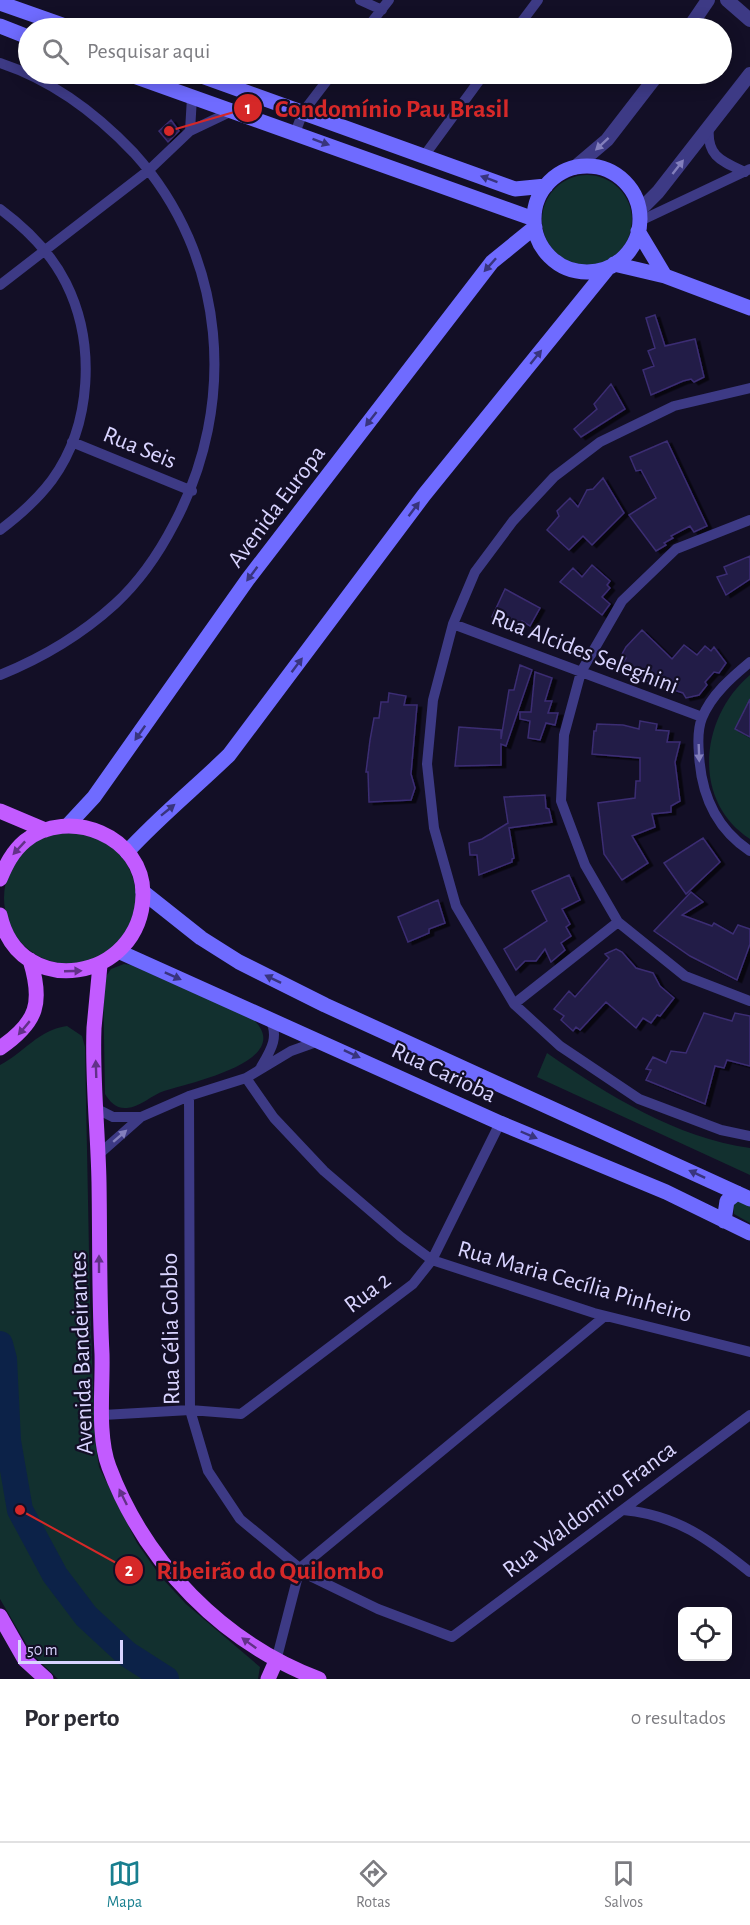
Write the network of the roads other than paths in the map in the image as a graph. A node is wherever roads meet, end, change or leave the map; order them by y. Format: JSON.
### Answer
{"nodes":[{"id":1,"x":360,"y":0,"type":"edge"},
{"id":2,"x":389,"y":0,"type":"edge"},
{"id":3,"x":538,"y":0,"type":"edge"},
{"id":4,"x":708,"y":0,"type":"edge"},
{"id":5,"x":727,"y":0,"type":"edge"},
{"id":6,"x":0,"y":3,"type":"edge"},
{"id":7,"x":382,"y":10,"type":"junction"},
{"id":8,"x":43,"y":18,"type":"edge"},
{"id":9,"x":375,"y":18,"type":"edge"},
{"id":10,"x":524,"y":18,"type":"edge"},
{"id":11,"x":696,"y":18,"type":"edge"},
{"id":12,"x":750,"y":20,"type":"edge"},
{"id":13,"x":0,"y":26,"type":"edge"},
{"id":14,"x":18,"y":33,"type":"edge"},
{"id":15,"x":0,"y":63,"type":"edge"},
{"id":16,"x":18,"y":71,"type":"edge"},
{"id":17,"x":750,"y":74,"type":"edge"},
{"id":18,"x":45,"y":84,"type":"edge"},
{"id":19,"x":156,"y":84,"type":"edge"},
{"id":20,"x":224,"y":84,"type":"edge"},
{"id":21,"x":325,"y":84,"type":"edge"},
{"id":22,"x":477,"y":84,"type":"edge"},
{"id":23,"x":650,"y":84,"type":"edge"},
{"id":24,"x":192,"y":97,"type":"junction"},
{"id":25,"x":232,"y":111,"type":"junction"},
{"id":26,"x":303,"y":112,"type":"junction"},
{"id":27,"x":709,"y":126,"type":"junction"},
{"id":28,"x":190,"y":131,"type":"junction"},
{"id":29,"x":295,"y":132,"type":"junction"},
{"id":30,"x":424,"y":156,"type":"junction"},
{"id":31,"x":574,"y":168,"type":"junction"},
{"id":32,"x":149,"y":171,"type":"junction"},
{"id":33,"x":748,"y":171,"type":"edge"},
{"id":34,"x":546,"y":186,"type":"junction"},
{"id":35,"x":0,"y":209,"type":"edge"},
{"id":36,"x":639,"y":221,"type":"junction"},
{"id":37,"x":534,"y":223,"type":"junction"},
{"id":38,"x":45,"y":249,"type":"junction"},
{"id":39,"x":611,"y":266,"type":"junction"},
{"id":40,"x":665,"y":276,"type":"junction"},
{"id":41,"x":0,"y":285,"type":"edge"},
{"id":42,"x":750,"y":308,"type":"edge"},
{"id":43,"x":750,"y":388,"type":"edge"},
{"id":44,"x":72,"y":442,"type":"junction"},
{"id":45,"x":192,"y":491,"type":"junction"},
{"id":46,"x":750,"y":520,"type":"edge"},
{"id":47,"x":0,"y":530,"type":"edge"},
{"id":48,"x":453,"y":624,"type":"junction"},
{"id":49,"x":750,"y":662,"type":"edge"},
{"id":50,"x":581,"y":672,"type":"junction"},
{"id":51,"x":0,"y":675,"type":"edge"},
{"id":52,"x":702,"y":717,"type":"junction"},
{"id":53,"x":0,"y":811,"type":"edge"},
{"id":54,"x":68,"y":825,"type":"junction"},
{"id":55,"x":45,"y":830,"type":"junction"},
{"id":56,"x":750,"y":851,"type":"edge"},
{"id":57,"x":127,"y":852,"type":"junction"},
{"id":58,"x":0,"y":879,"type":"edge"},
{"id":59,"x":143,"y":892,"type":"junction"},
{"id":60,"x":0,"y":915,"type":"edge"},
{"id":61,"x":618,"y":922,"type":"junction"},
{"id":62,"x":0,"y":930,"type":"edge"},
{"id":63,"x":15,"y":946,"type":"junction"},
{"id":64,"x":120,"y":952,"type":"junction"},
{"id":65,"x":30,"y":960,"type":"junction"},
{"id":66,"x":100,"y":965,"type":"junction"},
{"id":67,"x":750,"y":1001,"type":"edge"},
{"id":68,"x":514,"y":1004,"type":"junction"},
{"id":69,"x":269,"y":1018,"type":"junction"},
{"id":70,"x":321,"y":1040,"type":"junction"},
{"id":71,"x":0,"y":1048,"type":"edge"},
{"id":72,"x":261,"y":1067,"type":"junction"},
{"id":73,"x":246,"y":1078,"type":"junction"},
{"id":74,"x":189,"y":1096,"type":"junction"},
{"id":75,"x":97,"y":1109,"type":"junction"},
{"id":76,"x":141,"y":1118,"type":"junction"},
{"id":77,"x":500,"y":1123,"type":"junction"},
{"id":78,"x":750,"y":1136,"type":"edge"},
{"id":79,"x":98,"y":1155,"type":"junction"},
{"id":80,"x":744,"y":1196,"type":"edge"},
{"id":81,"x":724,"y":1221,"type":"junction"},
{"id":82,"x":750,"y":1233,"type":"edge"},
{"id":83,"x":432,"y":1260,"type":"junction"},
{"id":84,"x":605,"y":1316,"type":"junction"},
{"id":85,"x":750,"y":1352,"type":"edge"},
{"id":86,"x":190,"y":1410,"type":"junction"},
{"id":87,"x":103,"y":1415,"type":"junction"},
{"id":88,"x":750,"y":1415,"type":"edge"},
{"id":89,"x":623,"y":1510,"type":"junction"},
{"id":90,"x":300,"y":1568,"type":"junction"},
{"id":91,"x":750,"y":1572,"type":"edge"},
{"id":92,"x":0,"y":1616,"type":"edge"},
{"id":93,"x":452,"y":1637,"type":"joint"},
{"id":94,"x":276,"y":1661,"type":"junction"},
{"id":95,"x":46,"y":1679,"type":"edge"},
{"id":96,"x":268,"y":1679,"type":"edge"},
{"id":97,"x":319,"y":1679,"type":"edge"}],
"edges":[{"from":1,"to":7,"type":"street"},
{"from":2,"to":7,"type":"street"},
{"from":3,"to":10,"type":"street"},
{"from":4,"to":11,"type":"street"},
{"from":5,"to":12,"type":"street"},
{"from":6,"to":8,"type":"main road"},
{"from":7,"to":9,"type":"street"},
{"from":13,"to":14,"type":"main road"},
{"from":15,"to":16,"type":"street"},
{"from":17,"to":27,"type":"street"},
{"from":18,"to":32,"type":"street"},
{"from":19,"to":24,"type":"main road"},
{"from":20,"to":26,"type":"main road"},
{"from":21,"to":26,"type":"street"},
{"from":22,"to":30,"type":"street"},
{"from":23,"to":31,"type":"street","one_way":true},
{"from":24,"to":25,"type":"main road"},
{"from":24,"to":28,"type":"street"},
{"from":25,"to":28,"type":"street"},
{"from":25,"to":29,"type":"main road"},
{"from":26,"to":29,"type":"street"},
{"from":26,"to":30,"type":"main road"},
{"from":27,"to":33,"type":"street"},
{"from":36,"to":27,"type":"street","one_way":true},
{"from":28,"to":32,"type":"street"},
{"from":29,"to":37,"type":"main road","one_way":true},
{"from":34,"to":30,"type":"main road","one_way":true},
{"from":31,"to":34,"type":"main road"},
{"from":31,"to":36,"type":"main road"},
{"from":32,"to":38,"type":"street"},
{"from":32,"to":45,"type":"street"},
{"from":33,"to":36,"type":"street"},
{"from":34,"to":37,"type":"main road"},
{"from":35,"to":38,"type":"street"},
{"from":36,"to":39,"type":"main road"},
{"from":36,"to":40,"type":"main road"},
{"from":37,"to":39,"type":"main road"},
{"from":37,"to":54,"type":"main road","name":"Avenida Europa","one_way":true},
{"from":38,"to":41,"type":"street"},
{"from":38,"to":44,"type":"street"},
{"from":39,"to":40,"type":"main road"},
{"from":57,"to":39,"type":"main road","one_way":true},
{"from":40,"to":42,"type":"main road"},
{"from":43,"to":48,"type":"street"},
{"from":44,"to":45,"type":"street","name":"Rua Seis"},
{"from":44,"to":47,"type":"street"},
{"from":45,"to":51,"type":"street"},
{"from":46,"to":50,"type":"street"},
{"from":48,"to":50,"type":"street","name":"Rua Alcides Seleghini"},
{"from":48,"to":68,"type":"street"},
{"from":49,"to":52,"type":"street"},
{"from":50,"to":52,"type":"street","name":"Rua Alcides Seleghini"},
{"from":50,"to":61,"type":"street"},
{"from":52,"to":56,"type":"street","one_way":true},
{"from":53,"to":55,"type":"main road"},
{"from":54,"to":55,"type":"main road"},
{"from":54,"to":57,"type":"main road"},
{"from":55,"to":58,"type":"main road","one_way":true},
{"from":57,"to":59,"type":"main road"},
{"from":59,"to":64,"type":"main road"},
{"from":80,"to":59,"type":"main road","name":"Rua Carioba","one_way":true},
{"from":60,"to":63,"type":"main road"},
{"from":61,"to":67,"type":"street"},
{"from":61,"to":68,"type":"street"},
{"from":62,"to":63,"type":"main road"},
{"from":63,"to":65,"type":"main road"},
{"from":64,"to":66,"type":"main road"},
{"from":64,"to":69,"type":"main road","name":"Rua Carioba","one_way":true},
{"from":65,"to":66,"type":"main road","one_way":true},
{"from":65,"to":71,"type":"main road","one_way":true},
{"from":75,"to":66,"type":"main road","name":"Avenida Bandeirantes","one_way":true},
{"from":68,"to":78,"type":"street"},
{"from":69,"to":70,"type":"main road","name":"Rua Carioba"},
{"from":69,"to":72,"type":"street"},
{"from":70,"to":72,"type":"street"},
{"from":70,"to":77,"type":"main road","name":"Rua Carioba","one_way":true},
{"from":72,"to":73,"type":"street"},
{"from":73,"to":74,"type":"street"},
{"from":73,"to":83,"type":"street","name":"Rua Maria Cecília Pinheiro"},
{"from":74,"to":76,"type":"street"},
{"from":74,"to":86,"type":"street","name":"Rua Célia Gobbo"},
{"from":75,"to":76,"type":"street"},
{"from":75,"to":79,"type":"main road","name":"Avenida Bandeirantes"},
{"from":79,"to":76,"type":"street","one_way":true},
{"from":77,"to":81,"type":"main road","name":"Rua Carioba","one_way":true},
{"from":77,"to":83,"type":"street","name":"Rua 2"},
{"from":87,"to":79,"type":"main road","name":"Avenida Bandeirantes","one_way":true},
{"from":80,"to":81,"type":"main road"},
{"from":81,"to":82,"type":"main road","name":"Rua Carioba"},
{"from":83,"to":84,"type":"street","name":"Rua Maria Cecília Pinheiro"},
{"from":83,"to":86,"type":"street","name":"Rua 2"},
{"from":84,"to":85,"type":"street","name":"Rua Maria Cecília Pinheiro"},
{"from":84,"to":90,"type":"street"},
{"from":86,"to":87,"type":"street","name":"Rua 2"},
{"from":86,"to":90,"type":"street","name":"Rua Célia Gobbo"},
{"from":94,"to":87,"type":"main road","name":"Avenida Bandeirantes","one_way":true},
{"from":88,"to":89,"type":"street","name":"Rua Waldomiro Franca"},
{"from":89,"to":91,"type":"street"},
{"from":89,"to":93,"type":"street","name":"Rua Waldomiro Franca"},
{"from":90,"to":93,"type":"street","name":"Rua Célia Gobbo"},
{"from":90,"to":94,"type":"street"},
{"from":92,"to":95,"type":"main road"},
{"from":94,"to":96,"type":"main road"},
{"from":94,"to":97,"type":"main road","name":"Avenida Bandeirantes"}]}
